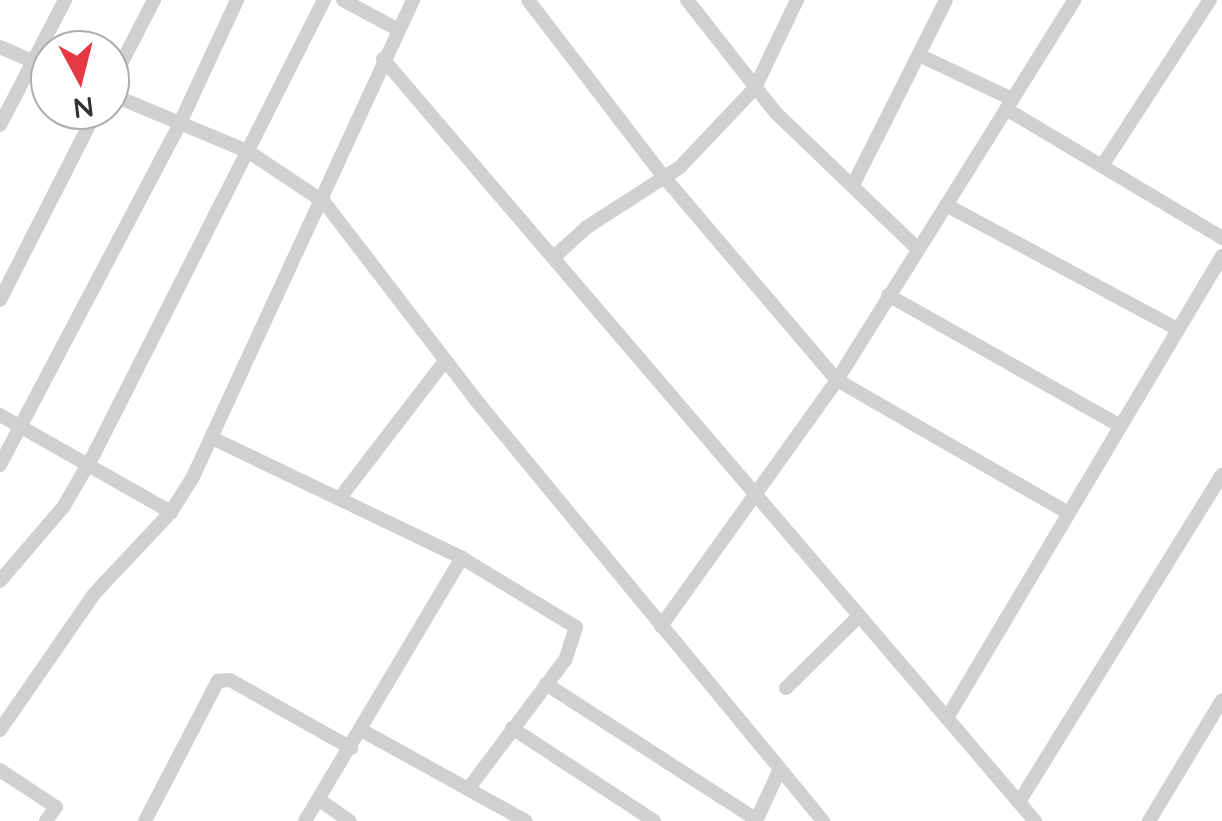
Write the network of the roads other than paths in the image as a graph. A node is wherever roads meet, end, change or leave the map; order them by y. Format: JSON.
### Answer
{"nodes":[{"id":1,"x":65,"y":0,"type":"edge"},
{"id":2,"x":154,"y":0,"type":"edge"},
{"id":3,"x":237,"y":0,"type":"edge"},
{"id":4,"x":324,"y":0,"type":"edge"},
{"id":5,"x":343,"y":0,"type":"edge"},
{"id":6,"x":412,"y":0,"type":"edge"},
{"id":7,"x":528,"y":0,"type":"edge"},
{"id":8,"x":687,"y":0,"type":"edge"},
{"id":9,"x":797,"y":0,"type":"edge"},
{"id":10,"x":946,"y":0,"type":"edge"},
{"id":11,"x":1074,"y":0,"type":"edge"},
{"id":12,"x":1212,"y":0,"type":"edge"},
{"id":13,"x":1222,"y":4,"type":"edge"},
{"id":14,"x":398,"y":29,"type":"junction"},
{"id":15,"x":55,"y":30,"type":"edge"},
{"id":16,"x":0,"y":46,"type":"edge"},
{"id":17,"x":130,"y":46,"type":"edge"},
{"id":18,"x":921,"y":56,"type":"junction"},
{"id":19,"x":383,"y":59,"type":"junction"},
{"id":20,"x":30,"y":60,"type":"edge"},
{"id":21,"x":30,"y":84,"type":"edge"},
{"id":22,"x":755,"y":88,"type":"junction"},
{"id":23,"x":130,"y":102,"type":"edge"},
{"id":24,"x":1009,"y":104,"type":"junction"},
{"id":25,"x":180,"y":123,"type":"junction"},
{"id":26,"x":0,"y":125,"type":"edge"},
{"id":27,"x":87,"y":130,"type":"edge"},
{"id":28,"x":249,"y":152,"type":"junction"},
{"id":29,"x":1102,"y":166,"type":"junction"},
{"id":30,"x":664,"y":177,"type":"junction"},
{"id":31,"x":853,"y":185,"type":"junction"},
{"id":32,"x":324,"y":202,"type":"junction"},
{"id":33,"x":946,"y":205,"type":"junction"},
{"id":34,"x":1222,"y":238,"type":"edge"},
{"id":35,"x":918,"y":249,"type":"junction"},
{"id":36,"x":1222,"y":256,"type":"edge"},
{"id":37,"x":554,"y":258,"type":"junction"},
{"id":38,"x":888,"y":295,"type":"junction"},
{"id":39,"x":0,"y":300,"type":"edge"},
{"id":40,"x":1175,"y":328,"type":"junction"},
{"id":41,"x":445,"y":360,"type":"junction"},
{"id":42,"x":837,"y":380,"type":"junction"},
{"id":43,"x":0,"y":415,"type":"edge"},
{"id":44,"x":1120,"y":425,"type":"junction"},
{"id":45,"x":24,"y":427,"type":"junction"},
{"id":46,"x":212,"y":438,"type":"junction"},
{"id":47,"x":90,"y":462,"type":"junction"},
{"id":48,"x":0,"y":465,"type":"edge"},
{"id":49,"x":1222,"y":475,"type":"edge"},
{"id":50,"x":757,"y":498,"type":"junction"},
{"id":51,"x":339,"y":499,"type":"junction"},
{"id":52,"x":171,"y":512,"type":"junction"},
{"id":53,"x":1067,"y":512,"type":"junction"},
{"id":54,"x":462,"y":558,"type":"junction"},
{"id":55,"x":0,"y":581,"type":"edge"},
{"id":56,"x":860,"y":616,"type":"junction"},
{"id":57,"x":660,"y":626,"type":"junction"},
{"id":58,"x":546,"y":684,"type":"junction"},
{"id":59,"x":786,"y":688,"type":"dead end"},
{"id":60,"x":1222,"y":700,"type":"edge"},
{"id":61,"x":947,"y":718,"type":"junction"},
{"id":62,"x":512,"y":728,"type":"junction"},
{"id":63,"x":0,"y":730,"type":"edge"},
{"id":64,"x":362,"y":730,"type":"junction"},
{"id":65,"x":352,"y":748,"type":"junction"},
{"id":66,"x":0,"y":770,"type":"edge"},
{"id":67,"x":779,"y":771,"type":"junction"},
{"id":68,"x":468,"y":789,"type":"junction"},
{"id":69,"x":321,"y":801,"type":"junction"},
{"id":70,"x":1019,"y":802,"type":"junction"},
{"id":71,"x":757,"y":820,"type":"edge"},
{"id":72,"x":46,"y":821,"type":"edge"},
{"id":73,"x":145,"y":821,"type":"edge"},
{"id":74,"x":305,"y":821,"type":"edge"},
{"id":75,"x":350,"y":821,"type":"edge"},
{"id":76,"x":526,"y":821,"type":"edge"},
{"id":77,"x":654,"y":821,"type":"edge"},
{"id":78,"x":823,"y":821,"type":"edge"},
{"id":79,"x":1035,"y":821,"type":"edge"},
{"id":80,"x":1148,"y":821,"type":"edge"}],
"edges":[{"from":1,"to":15,"type":"street"},
{"from":2,"to":17,"type":"street"},
{"from":3,"to":25,"type":"street"},
{"from":4,"to":28,"type":"street"},
{"from":5,"to":14,"type":"street"},
{"from":6,"to":14,"type":"street"},
{"from":7,"to":30,"type":"street"},
{"from":8,"to":22,"type":"street"},
{"from":9,"to":22,"type":"street"},
{"from":10,"to":18,"type":"street"},
{"from":11,"to":24,"type":"street"},
{"from":12,"to":13,"type":"street"},
{"from":12,"to":29,"type":"street"},
{"from":14,"to":19,"type":"street"},
{"from":16,"to":20,"type":"street"},
{"from":18,"to":24,"type":"street"},
{"from":18,"to":31,"type":"street"},
{"from":19,"to":32,"type":"street"},
{"from":19,"to":37,"type":"street"},
{"from":21,"to":26,"type":"street"},
{"from":22,"to":30,"type":"street"},
{"from":22,"to":31,"type":"street"},
{"from":23,"to":25,"type":"street"},
{"from":24,"to":29,"type":"street"},
{"from":24,"to":33,"type":"street"},
{"from":25,"to":28,"type":"street"},
{"from":25,"to":45,"type":"street"},
{"from":27,"to":39,"type":"street"},
{"from":28,"to":32,"type":"street"},
{"from":28,"to":47,"type":"street"},
{"from":29,"to":34,"type":"street"},
{"from":30,"to":37,"type":"street"},
{"from":30,"to":42,"type":"street"},
{"from":31,"to":35,"type":"street"},
{"from":32,"to":41,"type":"street"},
{"from":32,"to":46,"type":"street"},
{"from":33,"to":35,"type":"street"},
{"from":33,"to":40,"type":"street"},
{"from":35,"to":38,"type":"street"},
{"from":36,"to":40,"type":"street"},
{"from":37,"to":50,"type":"street"},
{"from":38,"to":42,"type":"street"},
{"from":38,"to":44,"type":"street"},
{"from":40,"to":44,"type":"street"},
{"from":41,"to":51,"type":"street"},
{"from":41,"to":57,"type":"street"},
{"from":42,"to":50,"type":"street"},
{"from":42,"to":53,"type":"street"},
{"from":43,"to":45,"type":"street"},
{"from":44,"to":53,"type":"street"},
{"from":45,"to":47,"type":"street"},
{"from":45,"to":48,"type":"street"},
{"from":46,"to":51,"type":"street"},
{"from":46,"to":52,"type":"street"},
{"from":47,"to":52,"type":"street"},
{"from":47,"to":55,"type":"street"},
{"from":49,"to":70,"type":"street"},
{"from":50,"to":56,"type":"street"},
{"from":50,"to":57,"type":"street"},
{"from":51,"to":54,"type":"street"},
{"from":52,"to":63,"type":"street"},
{"from":53,"to":61,"type":"street"},
{"from":54,"to":58,"type":"street"},
{"from":54,"to":64,"type":"street"},
{"from":56,"to":59,"type":"street"},
{"from":56,"to":61,"type":"street"},
{"from":57,"to":67,"type":"street"},
{"from":58,"to":62,"type":"street"},
{"from":58,"to":71,"type":"street"},
{"from":60,"to":80,"type":"street"},
{"from":61,"to":70,"type":"street"},
{"from":62,"to":68,"type":"street"},
{"from":62,"to":77,"type":"street"},
{"from":64,"to":65,"type":"street"},
{"from":64,"to":68,"type":"street"},
{"from":65,"to":69,"type":"street"},
{"from":65,"to":73,"type":"street"},
{"from":66,"to":72,"type":"street"},
{"from":67,"to":71,"type":"street"},
{"from":67,"to":78,"type":"street"},
{"from":68,"to":76,"type":"street"},
{"from":69,"to":74,"type":"street"},
{"from":69,"to":75,"type":"street"},
{"from":70,"to":79,"type":"street"}]}
